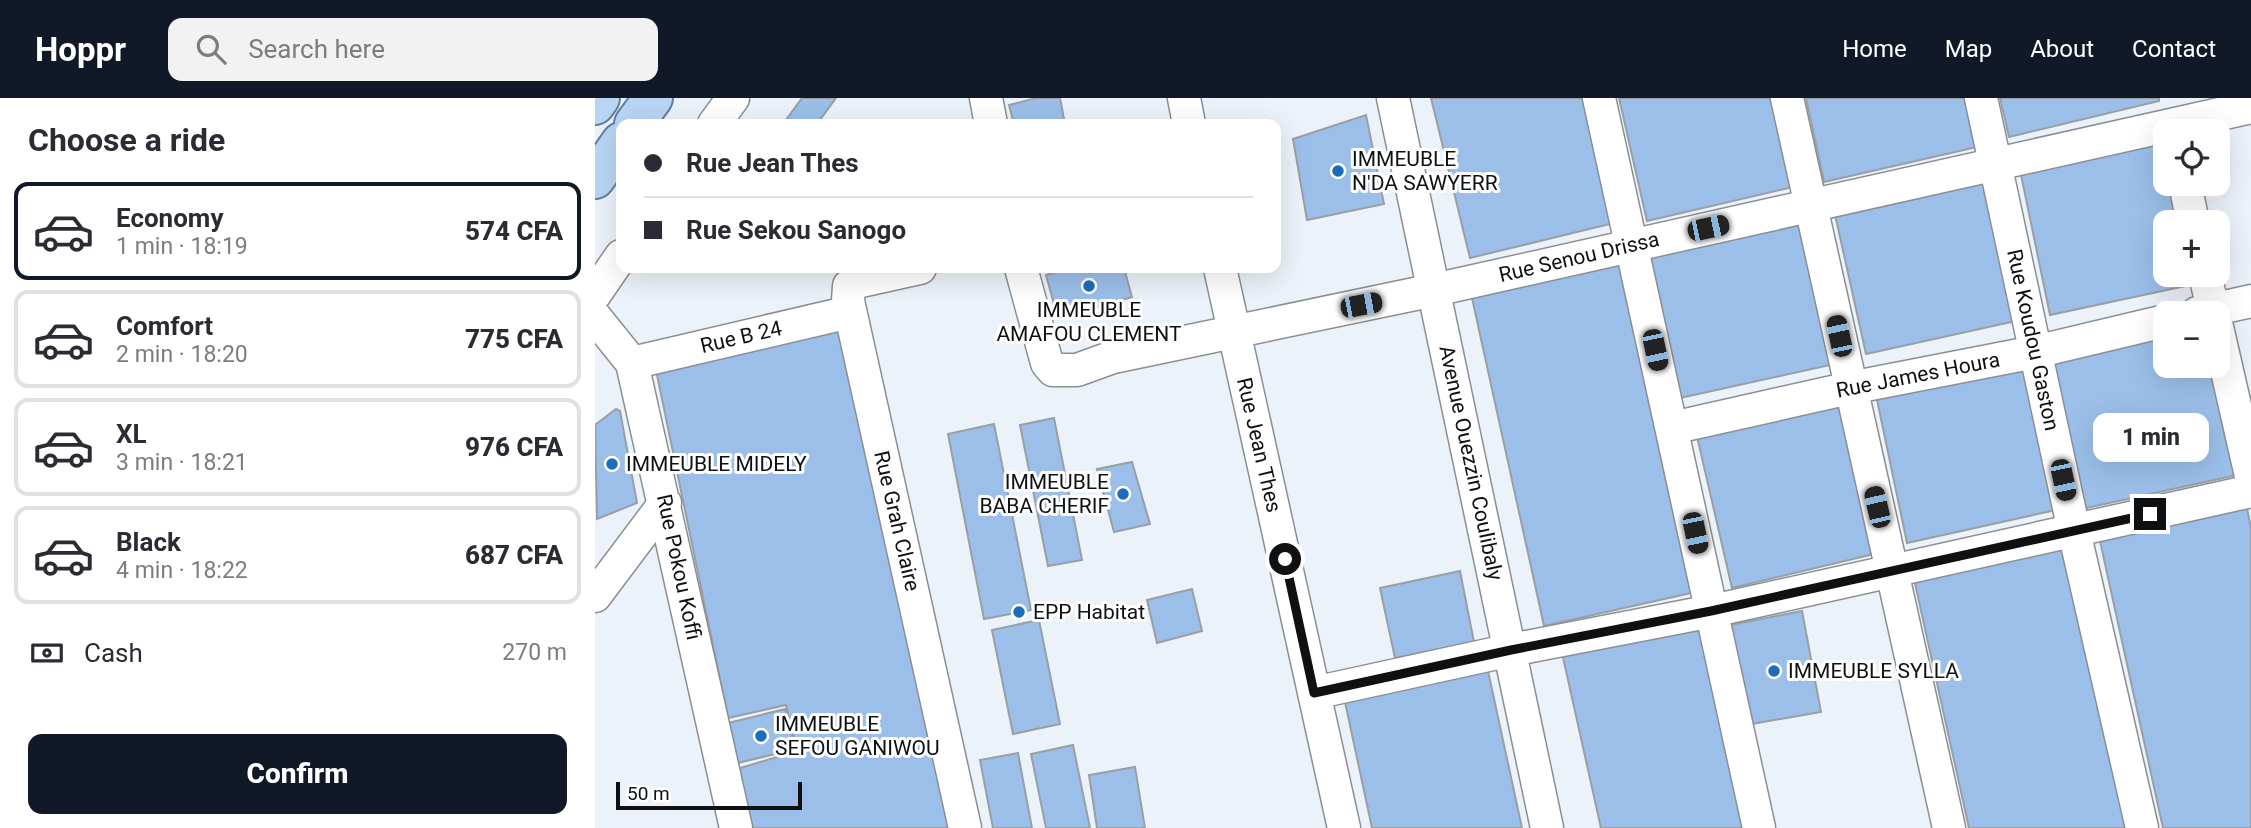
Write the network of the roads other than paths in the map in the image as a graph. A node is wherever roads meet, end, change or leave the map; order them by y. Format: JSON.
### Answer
{"nodes":[{"id":1,"x":600,"y":98,"type":"edge"},
{"id":2,"x":653,"y":98,"type":"edge"},
{"id":3,"x":733,"y":98,"type":"edge"},
{"id":4,"x":986,"y":98,"type":"edge"},
{"id":5,"x":1184,"y":98,"type":"edge"},
{"id":6,"x":1393,"y":98,"type":"edge"},
{"id":7,"x":1599,"y":98,"type":"edge"},
{"id":8,"x":1787,"y":98,"type":"edge"},
{"id":9,"x":1981,"y":98,"type":"edge"},
{"id":10,"x":595,"y":105,"type":"edge"},
{"id":11,"x":2251,"y":107,"type":"edge"},
{"id":12,"x":2170,"y":118,"type":"edge"},
{"id":13,"x":638,"y":119,"type":"edge"},
{"id":14,"x":718,"y":119,"type":"edge"},
{"id":15,"x":990,"y":119,"type":"edge"},
{"id":16,"x":1188,"y":119,"type":"edge"},
{"id":17,"x":616,"y":149,"type":"edge"},
{"id":18,"x":1994,"y":164,"type":"junction"},
{"id":19,"x":595,"y":179,"type":"edge"},
{"id":20,"x":1811,"y":205,"type":"junction"},
{"id":21,"x":1632,"y":245,"type":"junction"},
{"id":22,"x":616,"y":263,"type":"edge"},
{"id":23,"x":896,"y":273,"type":"edge"},
{"id":24,"x":1022,"y":273,"type":"edge"},
{"id":25,"x":1221,"y":273,"type":"edge"},
{"id":26,"x":1434,"y":290,"type":"junction"},
{"id":27,"x":595,"y":293,"type":"edge"},
{"id":28,"x":2251,"y":302,"type":"edge"},
{"id":29,"x":2230,"y":309,"type":"edge"},
{"id":30,"x":850,"y":312,"type":"junction"},
{"id":31,"x":595,"y":317,"type":"edge"},
{"id":32,"x":2153,"y":324,"type":"edge"},
{"id":33,"x":1233,"y":332,"type":"junction"},
{"id":34,"x":2035,"y":352,"type":"junction"},
{"id":35,"x":632,"y":363,"type":"junction"},
{"id":36,"x":2226,"y":378,"type":"edge"},
{"id":37,"x":1850,"y":388,"type":"junction"},
{"id":38,"x":1672,"y":428,"type":"junction"},
{"id":39,"x":2251,"y":476,"type":"edge"},
{"id":40,"x":2251,"y":491,"type":"edge"},
{"id":41,"x":665,"y":503,"type":"junction"},
{"id":42,"x":2074,"y":531,"type":"junction"},
{"id":43,"x":1893,"y":571,"type":"junction"},
{"id":44,"x":595,"y":596,"type":"edge"},
{"id":45,"x":1711,"y":611,"type":"junction"},
{"id":46,"x":1511,"y":650,"type":"junction"},
{"id":47,"x":1314,"y":693,"type":"junction"},
{"id":48,"x":736,"y":828,"type":"edge"},
{"id":49,"x":965,"y":828,"type":"edge"},
{"id":50,"x":1344,"y":828,"type":"edge"},
{"id":51,"x":1547,"y":828,"type":"edge"},
{"id":52,"x":1759,"y":828,"type":"edge"},
{"id":53,"x":1949,"y":828,"type":"edge"},
{"id":54,"x":2142,"y":828,"type":"edge"}],
"edges":[{"from":1,"to":10,"type":"main road"},
{"from":2,"to":13,"type":"main road"},
{"from":3,"to":14,"type":"street"},
{"from":4,"to":15,"type":"street"},
{"from":5,"to":16,"type":"street"},
{"from":6,"to":26,"type":"street","name":"Avenue Ouezzin Coulibaly"},
{"from":7,"to":21,"type":"street"},
{"from":8,"to":20,"type":"street"},
{"from":9,"to":18,"type":"street","name":"Rue Koudou Gaston"},
{"from":11,"to":12,"type":"street","name":"Rue Senou Drissa"},
{"from":12,"to":18,"type":"street","name":"Rue Senou Drissa"},
{"from":17,"to":19,"type":"main road"},
{"from":18,"to":20,"type":"street","name":"Rue Senou Drissa"},
{"from":18,"to":34,"type":"street","name":"Rue Koudou Gaston"},
{"from":20,"to":21,"type":"street","name":"Rue Senou Drissa"},
{"from":20,"to":37,"type":"street"},
{"from":21,"to":26,"type":"street","name":"Rue Senou Drissa"},
{"from":21,"to":38,"type":"street"},
{"from":22,"to":27,"type":"street"},
{"from":23,"to":30,"type":"street","name":"Rue Grah Claire"},
{"from":24,"to":33,"type":"street","name":"Rue Senou Drissa"},
{"from":25,"to":33,"type":"street","name":"Rue Jean Thes"},
{"from":26,"to":33,"type":"street","name":"Rue Senou Drissa"},
{"from":26,"to":46,"type":"street","name":"Avenue Ouezzin Coulibaly"},
{"from":28,"to":29,"type":"street"},
{"from":30,"to":35,"type":"street","name":"Rue B 24"},
{"from":30,"to":49,"type":"street","name":"Rue Grah Claire"},
{"from":31,"to":35,"type":"street","name":"Rue Pokou Koffi"},
{"from":32,"to":34,"type":"street","name":"Rue James Houra"},
{"from":33,"to":47,"type":"street","name":"Rue Jean Thes"},
{"from":34,"to":37,"type":"street","name":"Rue James Houra"},
{"from":34,"to":42,"type":"street","name":"Rue Koudou Gaston"},
{"from":35,"to":41,"type":"street","name":"Rue Pokou Koffi"},
{"from":36,"to":39,"type":"street"},
{"from":37,"to":38,"type":"street","name":"Rue James Houra"},
{"from":37,"to":43,"type":"street"},
{"from":38,"to":45,"type":"street"},
{"from":40,"to":42,"type":"street"},
{"from":41,"to":44,"type":"street"},
{"from":41,"to":48,"type":"street","name":"Rue Pokou Koffi"},
{"from":42,"to":43,"type":"street"},
{"from":42,"to":54,"type":"street","name":"Rue Koudou Gaston"},
{"from":43,"to":45,"type":"street"},
{"from":43,"to":53,"type":"street"},
{"from":45,"to":46,"type":"street"},
{"from":45,"to":52,"type":"street"},
{"from":46,"to":47,"type":"street"},
{"from":46,"to":51,"type":"street","name":"Avenue Ouezzin Coulibaly"},
{"from":47,"to":50,"type":"street","name":"Rue Jean Thes"}]}
